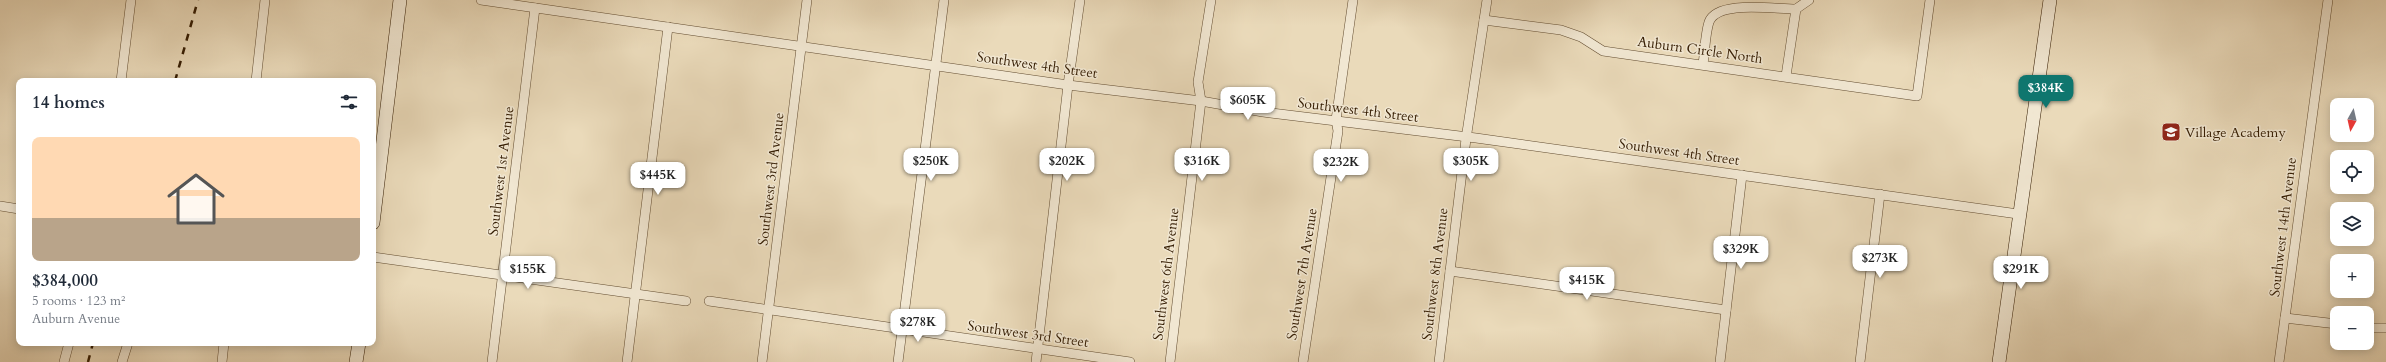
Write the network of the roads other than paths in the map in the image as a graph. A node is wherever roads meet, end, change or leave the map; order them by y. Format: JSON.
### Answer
{"nodes":[{"id":1,"x":130,"y":0,"type":"edge"},
{"id":2,"x":265,"y":0,"type":"edge"},
{"id":3,"x":400,"y":0,"type":"edge"},
{"id":4,"x":481,"y":0,"type":"edge"},
{"id":5,"x":807,"y":0,"type":"edge"},
{"id":6,"x":944,"y":0,"type":"edge"},
{"id":7,"x":1080,"y":0,"type":"edge"},
{"id":8,"x":1211,"y":0,"type":"edge"},
{"id":9,"x":1353,"y":0,"type":"edge"},
{"id":10,"x":1488,"y":0,"type":"edge"},
{"id":11,"x":1809,"y":0,"type":"edge"},
{"id":12,"x":1930,"y":0,"type":"edge"},
{"id":13,"x":2050,"y":0,"type":"edge"},
{"id":14,"x":2328,"y":0,"type":"edge"},
{"id":15,"x":535,"y":8,"type":"junction"},
{"id":16,"x":1796,"y":9,"type":"junction"},
{"id":17,"x":1484,"y":20,"type":"junction"},
{"id":18,"x":668,"y":27,"type":"junction"},
{"id":19,"x":801,"y":46,"type":"junction"},
{"id":20,"x":934,"y":64,"type":"junction"},
{"id":21,"x":1703,"y":64,"type":"junction"},
{"id":22,"x":1786,"y":76,"type":"junction"},
{"id":23,"x":121,"y":78,"type":"edge"},
{"id":24,"x":256,"y":78,"type":"edge"},
{"id":25,"x":1068,"y":85,"type":"junction"},
{"id":26,"x":1201,"y":101,"type":"junction"},
{"id":27,"x":1336,"y":120,"type":"junction"},
{"id":28,"x":1466,"y":139,"type":"junction"},
{"id":29,"x":1742,"y":175,"type":"junction"},
{"id":30,"x":1880,"y":194,"type":"junction"},
{"id":31,"x":376,"y":198,"type":"edge"},
{"id":32,"x":0,"y":206,"type":"edge"},
{"id":33,"x":16,"y":209,"type":"edge"},
{"id":34,"x":2018,"y":214,"type":"junction"},
{"id":35,"x":376,"y":257,"type":"edge"},
{"id":36,"x":1450,"y":271,"type":"junction"},
{"id":37,"x":502,"y":276,"type":"junction"},
{"id":38,"x":635,"y":294,"type":"junction"},
{"id":39,"x":686,"y":301,"type":"dead end"},
{"id":40,"x":709,"y":301,"type":"dead end"},
{"id":41,"x":1726,"y":310,"type":"junction"},
{"id":42,"x":768,"y":311,"type":"junction"},
{"id":43,"x":2285,"y":318,"type":"junction"},
{"id":44,"x":2330,"y":323,"type":"edge"},
{"id":45,"x":2374,"y":328,"type":"edge"},
{"id":46,"x":2386,"y":328,"type":"edge"},
{"id":47,"x":902,"y":331,"type":"junction"},
{"id":48,"x":68,"y":346,"type":"edge"},
{"id":49,"x":127,"y":346,"type":"edge"},
{"id":50,"x":224,"y":346,"type":"edge"},
{"id":51,"x":358,"y":346,"type":"edge"},
{"id":52,"x":1038,"y":349,"type":"junction"},
{"id":53,"x":64,"y":362,"type":"edge"},
{"id":54,"x":122,"y":362,"type":"edge"},
{"id":55,"x":222,"y":362,"type":"edge"},
{"id":56,"x":356,"y":362,"type":"edge"},
{"id":57,"x":492,"y":362,"type":"edge"},
{"id":58,"x":627,"y":362,"type":"edge"},
{"id":59,"x":762,"y":362,"type":"edge"},
{"id":60,"x":898,"y":362,"type":"edge"},
{"id":61,"x":1036,"y":362,"type":"edge"},
{"id":62,"x":1130,"y":362,"type":"edge"},
{"id":63,"x":1170,"y":362,"type":"edge"},
{"id":64,"x":1303,"y":362,"type":"edge"},
{"id":65,"x":1439,"y":362,"type":"edge"},
{"id":66,"x":1720,"y":362,"type":"edge"},
{"id":67,"x":1860,"y":362,"type":"edge"},
{"id":68,"x":1999,"y":362,"type":"edge"},
{"id":69,"x":2280,"y":362,"type":"edge"}],
"edges":[{"from":1,"to":23,"type":"street"},
{"from":2,"to":24,"type":"street"},
{"from":3,"to":31,"type":"street"},
{"from":4,"to":15,"type":"street","name":"Southwest 4th Street"},
{"from":5,"to":19,"type":"street","name":"Southwest 3rd Avenue"},
{"from":6,"to":20,"type":"street"},
{"from":7,"to":25,"type":"street"},
{"from":8,"to":26,"type":"street","name":"Southwest 6th Avenue"},
{"from":9,"to":27,"type":"street","name":"Southwest 7th Avenue"},
{"from":10,"to":17,"type":"street","name":"Southwest 8th Avenue"},
{"from":11,"to":16,"type":"street"},
{"from":12,"to":22,"type":"street","name":"Auburn Circle North"},
{"from":13,"to":34,"type":"street"},
{"from":14,"to":43,"type":"street","name":"Southwest 14th Avenue"},
{"from":15,"to":18,"type":"street","name":"Southwest 4th Street"},
{"from":15,"to":37,"type":"street","name":"Southwest 1st Avenue"},
{"from":16,"to":21,"type":"street"},
{"from":16,"to":22,"type":"street"},
{"from":17,"to":21,"type":"street","name":"Auburn Circle North"},
{"from":17,"to":28,"type":"street","name":"Southwest 8th Avenue"},
{"from":18,"to":19,"type":"street","name":"Southwest 4th Street"},
{"from":18,"to":38,"type":"street"},
{"from":19,"to":20,"type":"street","name":"Southwest 4th Street"},
{"from":19,"to":42,"type":"street","name":"Southwest 3rd Avenue"},
{"from":20,"to":25,"type":"street","name":"Southwest 4th Street"},
{"from":20,"to":47,"type":"street"},
{"from":21,"to":22,"type":"street","name":"Auburn Circle North"},
{"from":25,"to":26,"type":"street","name":"Southwest 4th Street"},
{"from":25,"to":52,"type":"street"},
{"from":26,"to":27,"type":"street","name":"Southwest 4th Street"},
{"from":26,"to":63,"type":"street","name":"Southwest 6th Avenue"},
{"from":27,"to":28,"type":"street","name":"Southwest 4th Street"},
{"from":27,"to":64,"type":"street","name":"Southwest 7th Avenue"},
{"from":28,"to":29,"type":"street","name":"Southwest 4th Street"},
{"from":28,"to":36,"type":"street","name":"Southwest 8th Avenue"},
{"from":29,"to":30,"type":"street","name":"Southwest 4th Street"},
{"from":29,"to":41,"type":"street"},
{"from":30,"to":34,"type":"street","name":"Southwest 4th Street"},
{"from":30,"to":67,"type":"street"},
{"from":32,"to":33,"type":"street"},
{"from":34,"to":68,"type":"street"},
{"from":35,"to":37,"type":"street"},
{"from":36,"to":41,"type":"street"},
{"from":36,"to":65,"type":"street","name":"Southwest 8th Avenue"},
{"from":37,"to":38,"type":"street"},
{"from":37,"to":57,"type":"street","name":"Southwest 1st Avenue"},
{"from":38,"to":39,"type":"street"},
{"from":38,"to":58,"type":"street"},
{"from":40,"to":42,"type":"street","name":"Southwest 3rd Street"},
{"from":41,"to":66,"type":"street"},
{"from":42,"to":47,"type":"street","name":"Southwest 3rd Street"},
{"from":42,"to":59,"type":"street","name":"Southwest 3rd Avenue"},
{"from":43,"to":44,"type":"street"},
{"from":43,"to":69,"type":"street","name":"Southwest 14th Avenue"},
{"from":45,"to":46,"type":"street"},
{"from":47,"to":52,"type":"street","name":"Southwest 3rd Street"},
{"from":47,"to":60,"type":"street"},
{"from":48,"to":53,"type":"street"},
{"from":49,"to":54,"type":"street"},
{"from":50,"to":55,"type":"street"},
{"from":51,"to":56,"type":"street"},
{"from":52,"to":61,"type":"street"},
{"from":52,"to":62,"type":"street","name":"Southwest 3rd Street"}]}
